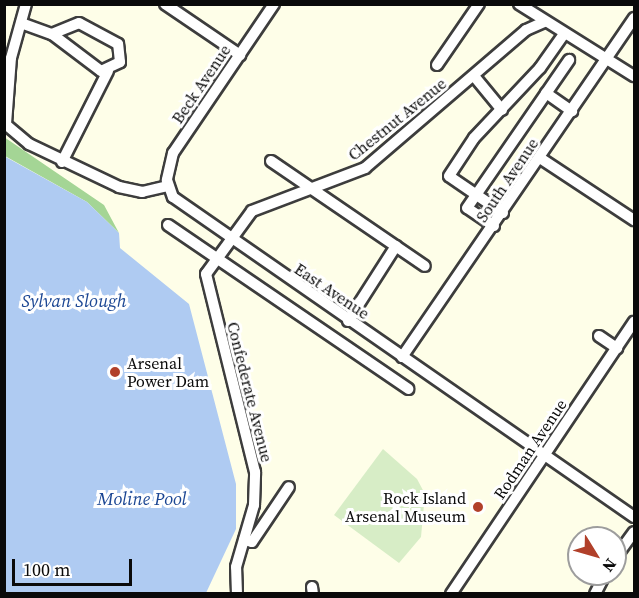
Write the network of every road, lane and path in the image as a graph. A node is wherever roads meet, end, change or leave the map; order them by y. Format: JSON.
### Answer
{"nodes":[{"id":1,"x":26,"y":4,"type":"edge"},
{"id":2,"x":165,"y":4,"type":"edge"},
{"id":3,"x":274,"y":4,"type":"edge"},
{"id":4,"x":479,"y":4,"type":"edge"},
{"id":5,"x":519,"y":4,"type":"edge"},
{"id":6,"x":634,"y":18,"type":"edge"},
{"id":7,"x":544,"y":22,"type":"junction"},
{"id":8,"x":21,"y":23,"type":"junction"},
{"id":9,"x":52,"y":34,"type":"junction"},
{"id":10,"x":564,"y":34,"type":"junction"},
{"id":11,"x":240,"y":55,"type":"junction"},
{"id":12,"x":607,"y":58,"type":"junction"},
{"id":13,"x":569,"y":60,"type":"dead end"},
{"id":14,"x":437,"y":65,"type":"dead end"},
{"id":15,"x":108,"y":71,"type":"junction"},
{"id":16,"x":474,"y":76,"type":"junction"},
{"id":17,"x":634,"y":76,"type":"edge"},
{"id":18,"x":546,"y":93,"type":"junction"},
{"id":19,"x":502,"y":110,"type":"junction"},
{"id":20,"x":572,"y":111,"type":"junction"},
{"id":21,"x":5,"y":123,"type":"edge"},
{"id":22,"x":540,"y":158,"type":"junction"},
{"id":23,"x":271,"y":161,"type":"dead end"},
{"id":24,"x":62,"y":162,"type":"junction"},
{"id":25,"x":168,"y":186,"type":"junction"},
{"id":26,"x":311,"y":189,"type":"junction"},
{"id":27,"x":476,"y":194,"type":"junction"},
{"id":28,"x":504,"y":213,"type":"junction"},
{"id":29,"x":634,"y":220,"type":"edge"},
{"id":30,"x":168,"y":225,"type":"dead end"},
{"id":31,"x":494,"y":226,"type":"junction"},
{"id":32,"x":230,"y":240,"type":"junction"},
{"id":33,"x":396,"y":246,"type":"junction"},
{"id":34,"x":217,"y":258,"type":"junction"},
{"id":35,"x":425,"y":266,"type":"dead end"},
{"id":36,"x":348,"y":321,"type":"junction"},
{"id":37,"x":634,"y":322,"type":"edge"},
{"id":38,"x":599,"y":336,"type":"dead end"},
{"id":39,"x":617,"y":348,"type":"junction"},
{"id":40,"x":402,"y":357,"type":"junction"},
{"id":41,"x":408,"y":389,"type":"dead end"},
{"id":42,"x":545,"y":454,"type":"junction"},
{"id":43,"x":289,"y":486,"type":"dead end"},
{"id":44,"x":634,"y":517,"type":"edge"},
{"id":45,"x":244,"y":540,"type":"junction"},
{"id":46,"x":237,"y":594,"type":"edge"},
{"id":47,"x":451,"y":594,"type":"edge"}],
"edges":[{"from":1,"to":8,"type":"street"},
{"from":2,"to":11,"type":"street"},
{"from":3,"to":11,"type":"street","name":"Beck Avenue"},
{"from":4,"to":14,"type":"street"},
{"from":5,"to":7,"type":"street"},
{"from":6,"to":12,"type":"street","name":"South Avenue"},
{"from":7,"to":10,"type":"street"},
{"from":7,"to":16,"type":"street","name":"Chestnut Avenue"},
{"from":8,"to":9,"type":"street"},
{"from":8,"to":21,"type":"street"},
{"from":9,"to":15,"type":"street"},
{"from":9,"to":15,"type":"street"},
{"from":10,"to":12,"type":"street"},
{"from":10,"to":19,"type":"street"},
{"from":11,"to":25,"type":"street","name":"Beck Avenue"},
{"from":12,"to":17,"type":"street"},
{"from":12,"to":20,"type":"street","name":"South Avenue"},
{"from":13,"to":18,"type":"street"},
{"from":15,"to":24,"type":"street"},
{"from":16,"to":19,"type":"street"},
{"from":16,"to":26,"type":"street","name":"Chestnut Avenue"},
{"from":18,"to":20,"type":"street"},
{"from":18,"to":27,"type":"street"},
{"from":19,"to":27,"type":"street"},
{"from":20,"to":22,"type":"street","name":"South Avenue"},
{"from":21,"to":24,"type":"street"},
{"from":22,"to":28,"type":"street","name":"South Avenue"},
{"from":22,"to":29,"type":"street"},
{"from":23,"to":26,"type":"street"},
{"from":24,"to":25,"type":"street"},
{"from":25,"to":32,"type":"street","name":"East Avenue"},
{"from":26,"to":32,"type":"street","name":"Chestnut Avenue"},
{"from":26,"to":33,"type":"street"},
{"from":27,"to":28,"type":"street"},
{"from":27,"to":31,"type":"street"},
{"from":28,"to":31,"type":"street","name":"South Avenue"},
{"from":30,"to":34,"type":"street"},
{"from":31,"to":40,"type":"street","name":"South Avenue"},
{"from":32,"to":34,"type":"street","name":"Confederate Avenue"},
{"from":32,"to":36,"type":"street","name":"East Avenue"},
{"from":33,"to":35,"type":"street"},
{"from":33,"to":36,"type":"street"},
{"from":34,"to":41,"type":"street"},
{"from":34,"to":45,"type":"street","name":"Confederate Avenue"},
{"from":36,"to":40,"type":"street","name":"East Avenue"},
{"from":37,"to":39,"type":"street","name":"Rodman Avenue"},
{"from":38,"to":39,"type":"street"},
{"from":39,"to":42,"type":"street","name":"Rodman Avenue"},
{"from":40,"to":42,"type":"street","name":"East Avenue"},
{"from":42,"to":44,"type":"street","name":"East Avenue"},
{"from":42,"to":47,"type":"street","name":"Rodman Avenue"},
{"from":43,"to":45,"type":"street"},
{"from":45,"to":46,"type":"street","name":"Confederate Avenue"}]}
